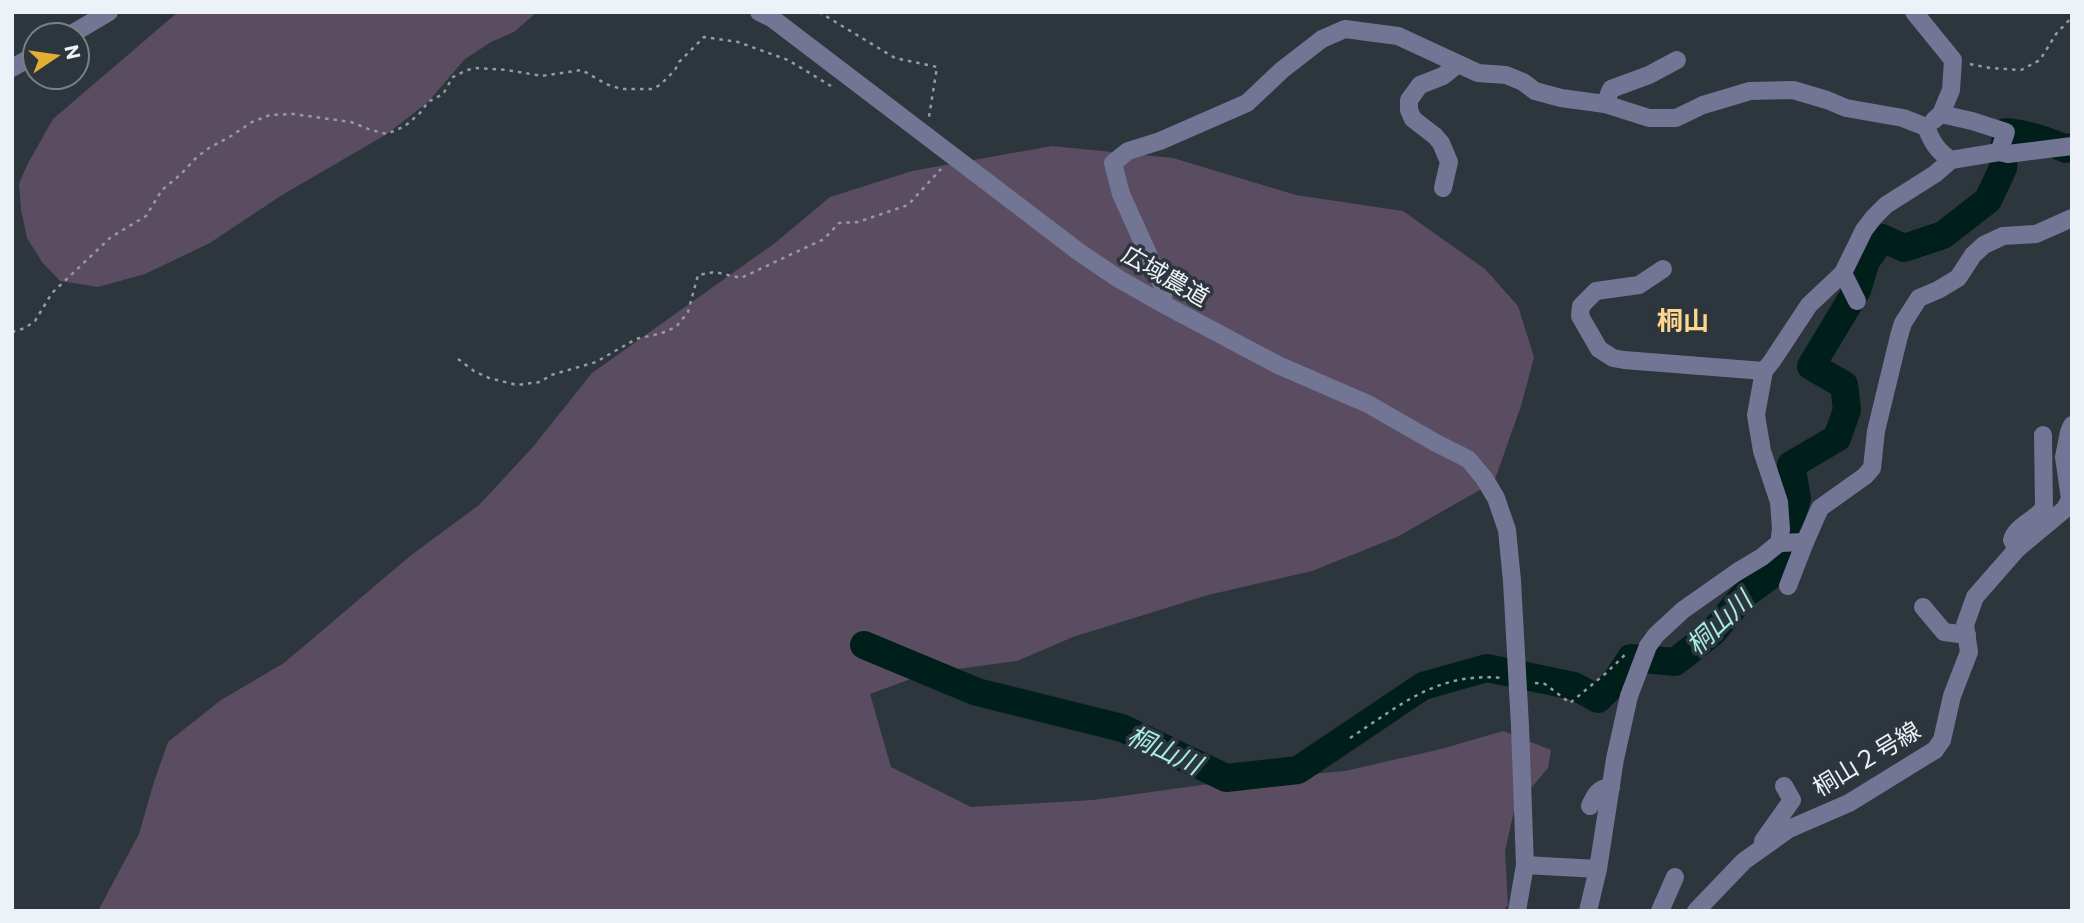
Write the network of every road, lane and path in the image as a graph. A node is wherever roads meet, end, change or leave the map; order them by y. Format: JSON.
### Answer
{"nodes":[{"id":1,"x":109,"y":12,"type":"edge"},
{"id":2,"x":759,"y":12,"type":"edge"},
{"id":3,"x":819,"y":12,"type":"edge"},
{"id":4,"x":1914,"y":12,"type":"edge"},
{"id":5,"x":2072,"y":17,"type":"edge"},
{"id":6,"x":91,"y":23,"type":"edge"},
{"id":7,"x":1677,"y":60,"type":"dead end"},
{"id":8,"x":1953,"y":60,"type":"junction"},
{"id":9,"x":1458,"y":64,"type":"junction"},
{"id":10,"x":832,"y":86,"type":"dead end"},
{"id":11,"x":1605,"y":104,"type":"junction"},
{"id":12,"x":1941,"y":114,"type":"junction"},
{"id":13,"x":1926,"y":127,"type":"junction"},
{"id":14,"x":927,"y":136,"type":"junction"},
{"id":15,"x":2072,"y":146,"type":"edge"},
{"id":16,"x":1999,"y":152,"type":"junction"},
{"id":17,"x":953,"y":156,"type":"junction"},
{"id":18,"x":1951,"y":160,"type":"junction"},
{"id":19,"x":1443,"y":188,"type":"dead end"},
{"id":20,"x":2072,"y":218,"type":"edge"},
{"id":21,"x":1663,"y":269,"type":"dead end"},
{"id":22,"x":1843,"y":274,"type":"junction"},
{"id":23,"x":1857,"y":300,"type":"dead end"},
{"id":24,"x":1163,"y":304,"type":"junction"},
{"id":25,"x":12,"y":332,"type":"edge"},
{"id":26,"x":458,"y":359,"type":"dead end"},
{"id":27,"x":1764,"y":371,"type":"junction"},
{"id":28,"x":2072,"y":425,"type":"edge"},
{"id":29,"x":2043,"y":435,"type":"dead end"},
{"id":30,"x":2069,"y":475,"type":"edge"},
{"id":31,"x":1805,"y":542,"type":"junction"},
{"id":32,"x":1779,"y":543,"type":"junction"},
{"id":33,"x":2017,"y":549,"type":"junction"},
{"id":34,"x":1788,"y":586,"type":"dead end"},
{"id":35,"x":1923,"y":607,"type":"dead end"},
{"id":36,"x":1967,"y":635,"type":"junction"},
{"id":37,"x":1784,"y":786,"type":"dead end"},
{"id":38,"x":1611,"y":787,"type":"junction"},
{"id":39,"x":1590,"y":806,"type":"dead end"},
{"id":40,"x":1764,"y":847,"type":"junction"},
{"id":41,"x":1525,"y":865,"type":"junction"},
{"id":42,"x":1598,"y":869,"type":"junction"},
{"id":43,"x":1675,"y":877,"type":"dead end"},
{"id":44,"x":1517,"y":911,"type":"edge"},
{"id":45,"x":1588,"y":911,"type":"edge"},
{"id":46,"x":1660,"y":911,"type":"edge"},
{"id":47,"x":1696,"y":911,"type":"edge"}],
"edges":[{"from":1,"to":6,"type":"street"},
{"from":2,"to":14,"type":"street","name":"広域農道"},
{"from":3,"to":14,"type":"path"},
{"from":4,"to":8,"type":"street"},
{"from":5,"to":8,"type":"path"},
{"from":7,"to":11,"type":"street"},
{"from":8,"to":12,"type":"street"},
{"from":9,"to":11,"type":"street"},
{"from":9,"to":19,"type":"street"},
{"from":9,"to":24,"type":"street"},
{"from":10,"to":25,"type":"path"},
{"from":11,"to":13,"type":"street"},
{"from":12,"to":13,"type":"street"},
{"from":12,"to":16,"type":"street"},
{"from":13,"to":18,"type":"street"},
{"from":14,"to":17,"type":"street","name":"広域農道"},
{"from":15,"to":16,"type":"street"},
{"from":16,"to":18,"type":"street"},
{"from":17,"to":24,"type":"street","name":"広域農道"},
{"from":17,"to":26,"type":"path"},
{"from":18,"to":22,"type":"street"},
{"from":20,"to":31,"type":"street"},
{"from":21,"to":27,"type":"street"},
{"from":22,"to":23,"type":"street"},
{"from":22,"to":27,"type":"street"},
{"from":24,"to":41,"type":"street","name":"広域農道","bridge":true},
{"from":27,"to":32,"type":"street"},
{"from":28,"to":30,"type":"street","name":"桐山２号線"},
{"from":29,"to":33,"type":"street"},
{"from":30,"to":33,"type":"street","name":"桐山２号線"},
{"from":31,"to":32,"type":"street"},
{"from":31,"to":34,"type":"street"},
{"from":32,"to":38,"type":"street"},
{"from":33,"to":36,"type":"street","name":"桐山２号線"},
{"from":35,"to":36,"type":"street"},
{"from":36,"to":40,"type":"street","name":"桐山２号線"},
{"from":37,"to":40,"type":"street"},
{"from":38,"to":39,"type":"street"},
{"from":38,"to":42,"type":"street"},
{"from":40,"to":47,"type":"street","name":"桐山２号線"},
{"from":41,"to":42,"type":"street"},
{"from":41,"to":44,"type":"street","name":"広域農道"},
{"from":42,"to":45,"type":"street"},
{"from":43,"to":46,"type":"street"}]}
